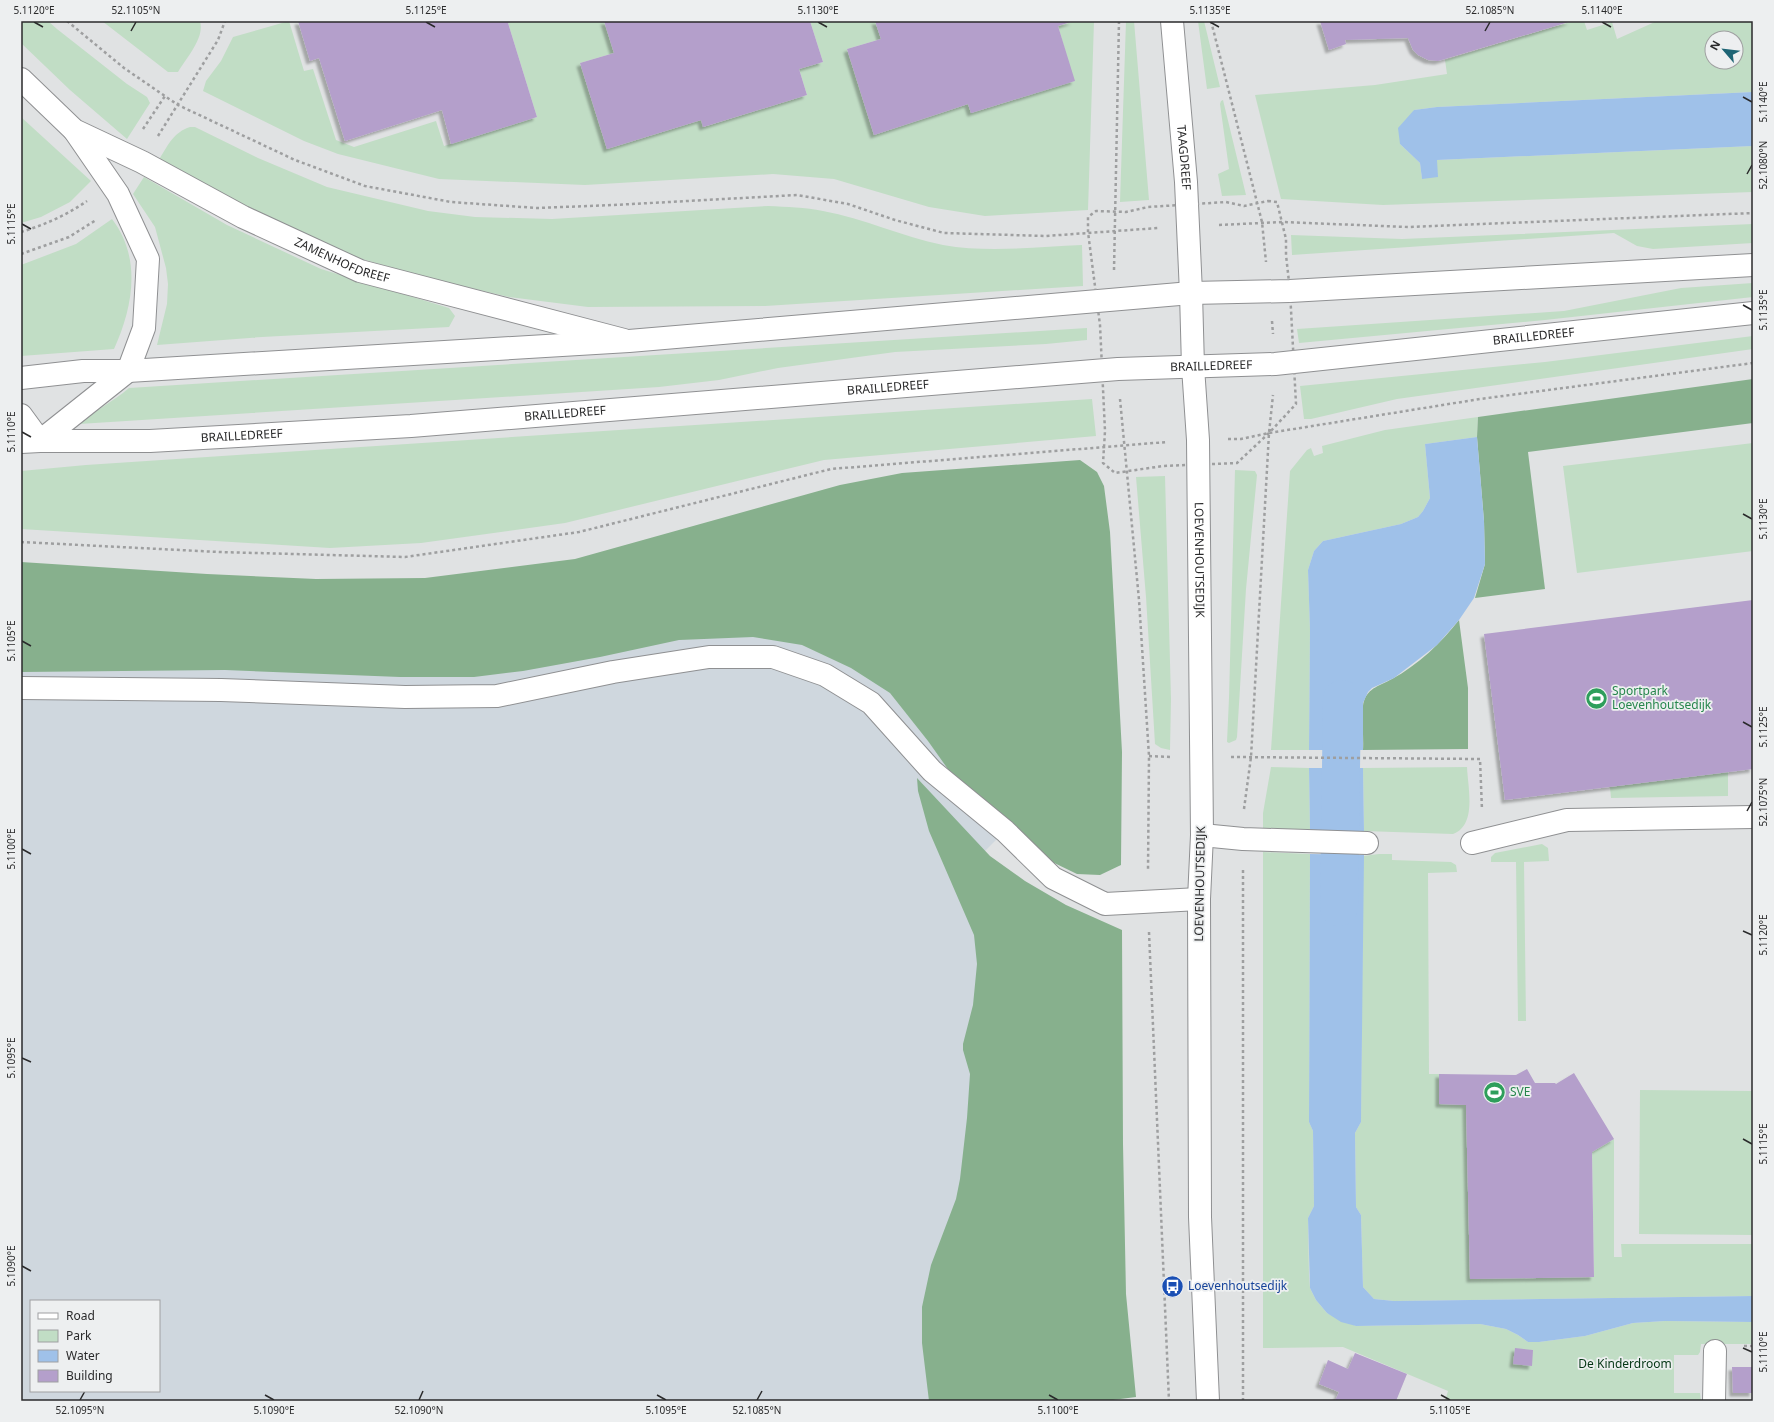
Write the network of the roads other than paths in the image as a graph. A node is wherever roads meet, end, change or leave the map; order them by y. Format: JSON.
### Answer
{"nodes":[{"id":1,"x":1172,"y":21,"type":"edge"},
{"id":2,"x":21,"y":79,"type":"edge"},
{"id":3,"x":74,"y":130,"type":"junction"},
{"id":4,"x":1753,"y":265,"type":"edge"},
{"id":5,"x":1191,"y":293,"type":"junction"},
{"id":6,"x":1753,"y":313,"type":"edge"},
{"id":7,"x":629,"y":341,"type":"junction"},
{"id":8,"x":1193,"y":367,"type":"junction"},
{"id":9,"x":128,"y":371,"type":"junction"},
{"id":10,"x":21,"y":378,"type":"edge"},
{"id":11,"x":21,"y":415,"type":"edge"},
{"id":12,"x":30,"y":442,"type":"edge"},
{"id":13,"x":21,"y":688,"type":"edge"},
{"id":14,"x":1753,"y":817,"type":"edge"},
{"id":15,"x":1202,"y":835,"type":"junction"},
{"id":16,"x":1478,"y":842,"type":"road end"},
{"id":17,"x":1367,"y":843,"type":"dead end"},
{"id":18,"x":1199,"y":899,"type":"junction"},
{"id":19,"x":1715,"y":1351,"type":"dead end"},
{"id":20,"x":1208,"y":1401,"type":"edge"},
{"id":21,"x":1714,"y":1401,"type":"edge"}],
"edges":[{"from":1,"to":5,"type":"main road","name":"TAAGDREEF"},
{"from":2,"to":3,"type":"main road","name":"ZAMENHOFDREEF"},
{"from":3,"to":7,"type":"main road","name":"ZAMENHOFDREEF"},
{"from":3,"to":9,"type":"main road","name":"ZAMENHOFDREEF"},
{"from":4,"to":5,"type":"main road"},
{"from":5,"to":7,"type":"main road"},
{"from":5,"to":8,"type":"main road","name":"TAAGDREEF"},
{"from":6,"to":8,"type":"main road","name":"BRAILLEDREEF"},
{"from":7,"to":9,"type":"main road"},
{"from":8,"to":12,"type":"main road","name":"BRAILLEDREEF"},
{"from":8,"to":15,"type":"main road","name":"LOEVENHOUTSEDIJK"},
{"from":9,"to":10,"type":"main road"},
{"from":9,"to":12,"type":"main road"},
{"from":11,"to":12,"type":"main road"},
{"from":13,"to":18,"type":"main road"},
{"from":14,"to":16,"type":"main road"},
{"from":15,"to":17,"type":"main road"},
{"from":15,"to":18,"type":"main road","name":"LOEVENHOUTSEDIJK"},
{"from":18,"to":20,"type":"main road","name":"LOEVENHOUTSEDIJK"},
{"from":19,"to":21,"type":"main road"}]}
